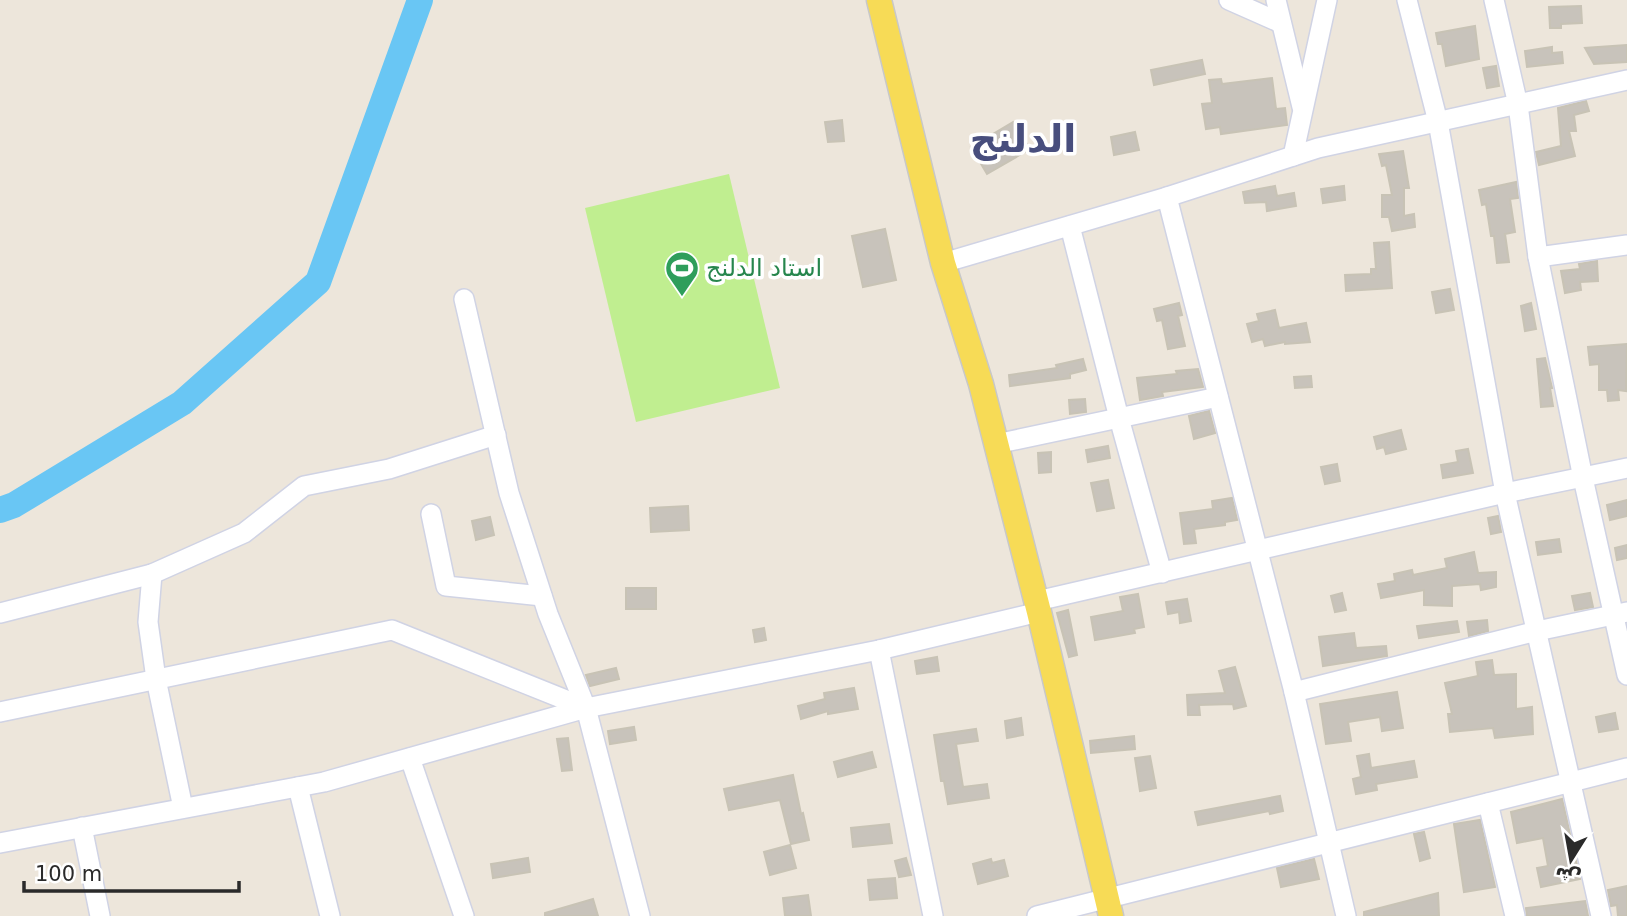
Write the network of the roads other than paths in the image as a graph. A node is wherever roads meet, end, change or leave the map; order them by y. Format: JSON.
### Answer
{"nodes":[{"id":1,"x":879,"y":0,"type":"edge"},
{"id":2,"x":1228,"y":0,"type":"edge"},
{"id":3,"x":1276,"y":0,"type":"edge"},
{"id":4,"x":1327,"y":0,"type":"edge"},
{"id":5,"x":1407,"y":0,"type":"edge"},
{"id":6,"x":1494,"y":0,"type":"edge"},
{"id":7,"x":1281,"y":23,"type":"junction"},
{"id":8,"x":1627,"y":80,"type":"edge"},
{"id":9,"x":1518,"y":105,"type":"junction"},
{"id":10,"x":1303,"y":112,"type":"junction"},
{"id":11,"x":1438,"y":122,"type":"junction"},
{"id":12,"x":1293,"y":156,"type":"junction"},
{"id":13,"x":1167,"y":197,"type":"junction"},
{"id":14,"x":1070,"y":226,"type":"junction"},
{"id":15,"x":1627,"y":245,"type":"edge"},
{"id":16,"x":1538,"y":257,"type":"junction"},
{"id":17,"x":943,"y":263,"type":"junction"},
{"id":18,"x":464,"y":299,"type":"dead end"},
{"id":19,"x":1218,"y":397,"type":"junction"},
{"id":20,"x":1119,"y":418,"type":"junction"},
{"id":21,"x":496,"y":435,"type":"junction"},
{"id":22,"x":996,"y":444,"type":"junction"},
{"id":23,"x":1627,"y":468,"type":"edge"},
{"id":24,"x":1583,"y":478,"type":"junction"},
{"id":25,"x":1506,"y":493,"type":"junction"},
{"id":26,"x":431,"y":514,"type":"dead end"},
{"id":27,"x":1258,"y":551,"type":"junction"},
{"id":28,"x":1162,"y":573,"type":"junction"},
{"id":29,"x":152,"y":574,"type":"junction"},
{"id":30,"x":542,"y":596,"type":"junction"},
{"id":31,"x":1038,"y":607,"type":"junction"},
{"id":32,"x":0,"y":612,"type":"edge"},
{"id":33,"x":1620,"y":613,"type":"edge"},
{"id":34,"x":1537,"y":631,"type":"junction"},
{"id":35,"x":879,"y":650,"type":"junction"},
{"id":36,"x":1627,"y":675,"type":"edge"},
{"id":37,"x":156,"y":679,"type":"junction"},
{"id":38,"x":1294,"y":692,"type":"junction"},
{"id":39,"x":586,"y":708,"type":"junction"},
{"id":40,"x":0,"y":712,"type":"edge"},
{"id":41,"x":410,"y":758,"type":"junction"},
{"id":42,"x":1627,"y":768,"type":"edge"},
{"id":43,"x":1571,"y":780,"type":"junction"},
{"id":44,"x":298,"y":787,"type":"junction"},
{"id":45,"x":1488,"y":803,"type":"junction"},
{"id":46,"x":183,"y":808,"type":"junction"},
{"id":47,"x":82,"y":827,"type":"junction"},
{"id":48,"x":0,"y":843,"type":"edge"},
{"id":49,"x":1329,"y":843,"type":"junction"},
{"id":50,"x":1109,"y":906,"type":"edge"},
{"id":51,"x":100,"y":916,"type":"edge"},
{"id":52,"x":330,"y":916,"type":"edge"},
{"id":53,"x":464,"y":916,"type":"edge"},
{"id":54,"x":639,"y":916,"type":"edge"},
{"id":55,"x":933,"y":916,"type":"edge"},
{"id":56,"x":1037,"y":916,"type":"edge"},
{"id":57,"x":1346,"y":916,"type":"edge"},
{"id":58,"x":1515,"y":916,"type":"edge"},
{"id":59,"x":1601,"y":916,"type":"edge"}],
"edges":[{"from":1,"to":17,"type":"main road"},
{"from":2,"to":7,"type":"street"},
{"from":3,"to":7,"type":"street"},
{"from":4,"to":10,"type":"street"},
{"from":5,"to":11,"type":"street"},
{"from":6,"to":9,"type":"street"},
{"from":7,"to":10,"type":"street"},
{"from":8,"to":9,"type":"street"},
{"from":9,"to":11,"type":"street"},
{"from":9,"to":16,"type":"street"},
{"from":10,"to":12,"type":"street"},
{"from":11,"to":12,"type":"street"},
{"from":11,"to":25,"type":"street"},
{"from":12,"to":13,"type":"street"},
{"from":13,"to":14,"type":"street"},
{"from":13,"to":19,"type":"street"},
{"from":14,"to":17,"type":"street"},
{"from":14,"to":20,"type":"street"},
{"from":15,"to":16,"type":"street"},
{"from":16,"to":24,"type":"street"},
{"from":17,"to":22,"type":"main road"},
{"from":18,"to":21,"type":"street"},
{"from":19,"to":20,"type":"street"},
{"from":19,"to":27,"type":"street"},
{"from":20,"to":22,"type":"street"},
{"from":20,"to":28,"type":"street"},
{"from":21,"to":29,"type":"street"},
{"from":21,"to":30,"type":"street"},
{"from":22,"to":31,"type":"main road"},
{"from":23,"to":24,"type":"street"},
{"from":24,"to":25,"type":"street"},
{"from":24,"to":33,"type":"street"},
{"from":25,"to":27,"type":"street"},
{"from":25,"to":34,"type":"street"},
{"from":26,"to":30,"type":"street"},
{"from":27,"to":28,"type":"street"},
{"from":27,"to":38,"type":"street"},
{"from":28,"to":31,"type":"street"},
{"from":29,"to":32,"type":"street"},
{"from":29,"to":37,"type":"street"},
{"from":30,"to":39,"type":"street"},
{"from":31,"to":35,"type":"street"},
{"from":31,"to":50,"type":"main road"},
{"from":33,"to":34,"type":"street"},
{"from":33,"to":36,"type":"street"},
{"from":34,"to":38,"type":"street"},
{"from":34,"to":43,"type":"street"},
{"from":35,"to":39,"type":"street"},
{"from":35,"to":55,"type":"street"},
{"from":37,"to":39,"type":"street"},
{"from":37,"to":40,"type":"street"},
{"from":37,"to":46,"type":"street"},
{"from":38,"to":49,"type":"street"},
{"from":39,"to":41,"type":"street"},
{"from":39,"to":54,"type":"street"},
{"from":41,"to":44,"type":"street"},
{"from":41,"to":53,"type":"street"},
{"from":42,"to":43,"type":"street"},
{"from":43,"to":45,"type":"street"},
{"from":43,"to":59,"type":"street"},
{"from":44,"to":46,"type":"street"},
{"from":44,"to":52,"type":"street"},
{"from":45,"to":49,"type":"street"},
{"from":45,"to":58,"type":"street"},
{"from":46,"to":47,"type":"street"},
{"from":47,"to":48,"type":"street"},
{"from":47,"to":51,"type":"street"},
{"from":49,"to":50,"type":"street"},
{"from":49,"to":57,"type":"street"},
{"from":50,"to":56,"type":"street"}]}
